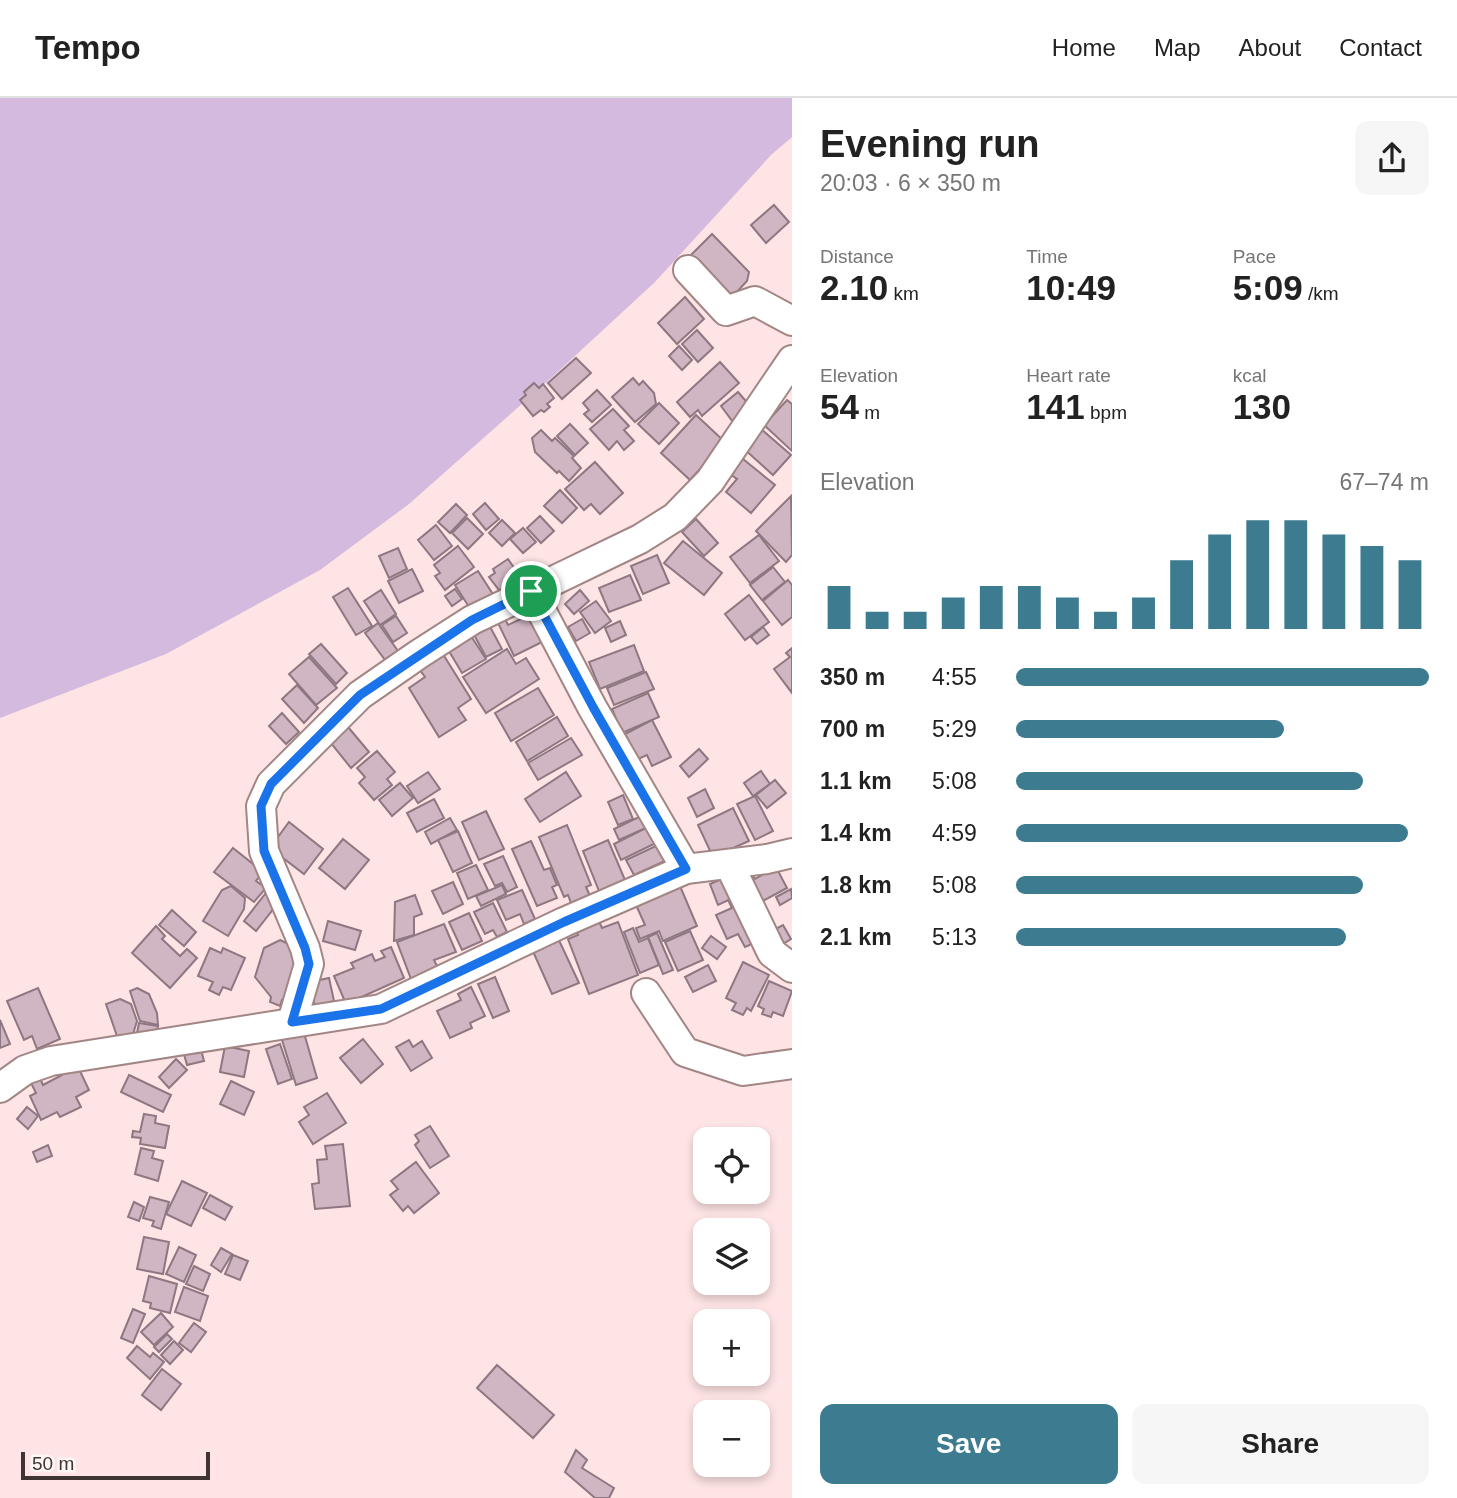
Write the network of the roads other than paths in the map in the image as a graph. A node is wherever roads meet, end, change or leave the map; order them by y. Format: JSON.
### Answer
{"nodes":[{"id":1,"x":688,"y":270,"type":"dead end"},
{"id":2,"x":792,"y":321,"type":"edge"},
{"id":3,"x":792,"y":360,"type":"edge"},
{"id":4,"x":531,"y":591,"type":"junction"},
{"id":5,"x":792,"y":853,"type":"edge"},
{"id":6,"x":729,"y":864,"type":"junction"},
{"id":7,"x":686,"y":869,"type":"junction"},
{"id":8,"x":792,"y":968,"type":"edge"},
{"id":9,"x":646,"y":993,"type":"dead end"},
{"id":10,"x":292,"y":1022,"type":"junction"},
{"id":11,"x":792,"y":1064,"type":"edge"},
{"id":12,"x":0,"y":1088,"type":"edge"}],
"edges":[{"from":1,"to":2,"type":"street"},
{"from":3,"to":4,"type":"street"},
{"from":4,"to":7,"type":"street"},
{"from":4,"to":10,"type":"street"},
{"from":5,"to":6,"type":"street"},
{"from":6,"to":7,"type":"street"},
{"from":6,"to":8,"type":"street"},
{"from":7,"to":10,"type":"street"},
{"from":9,"to":11,"type":"street"},
{"from":10,"to":12,"type":"street"}]}
